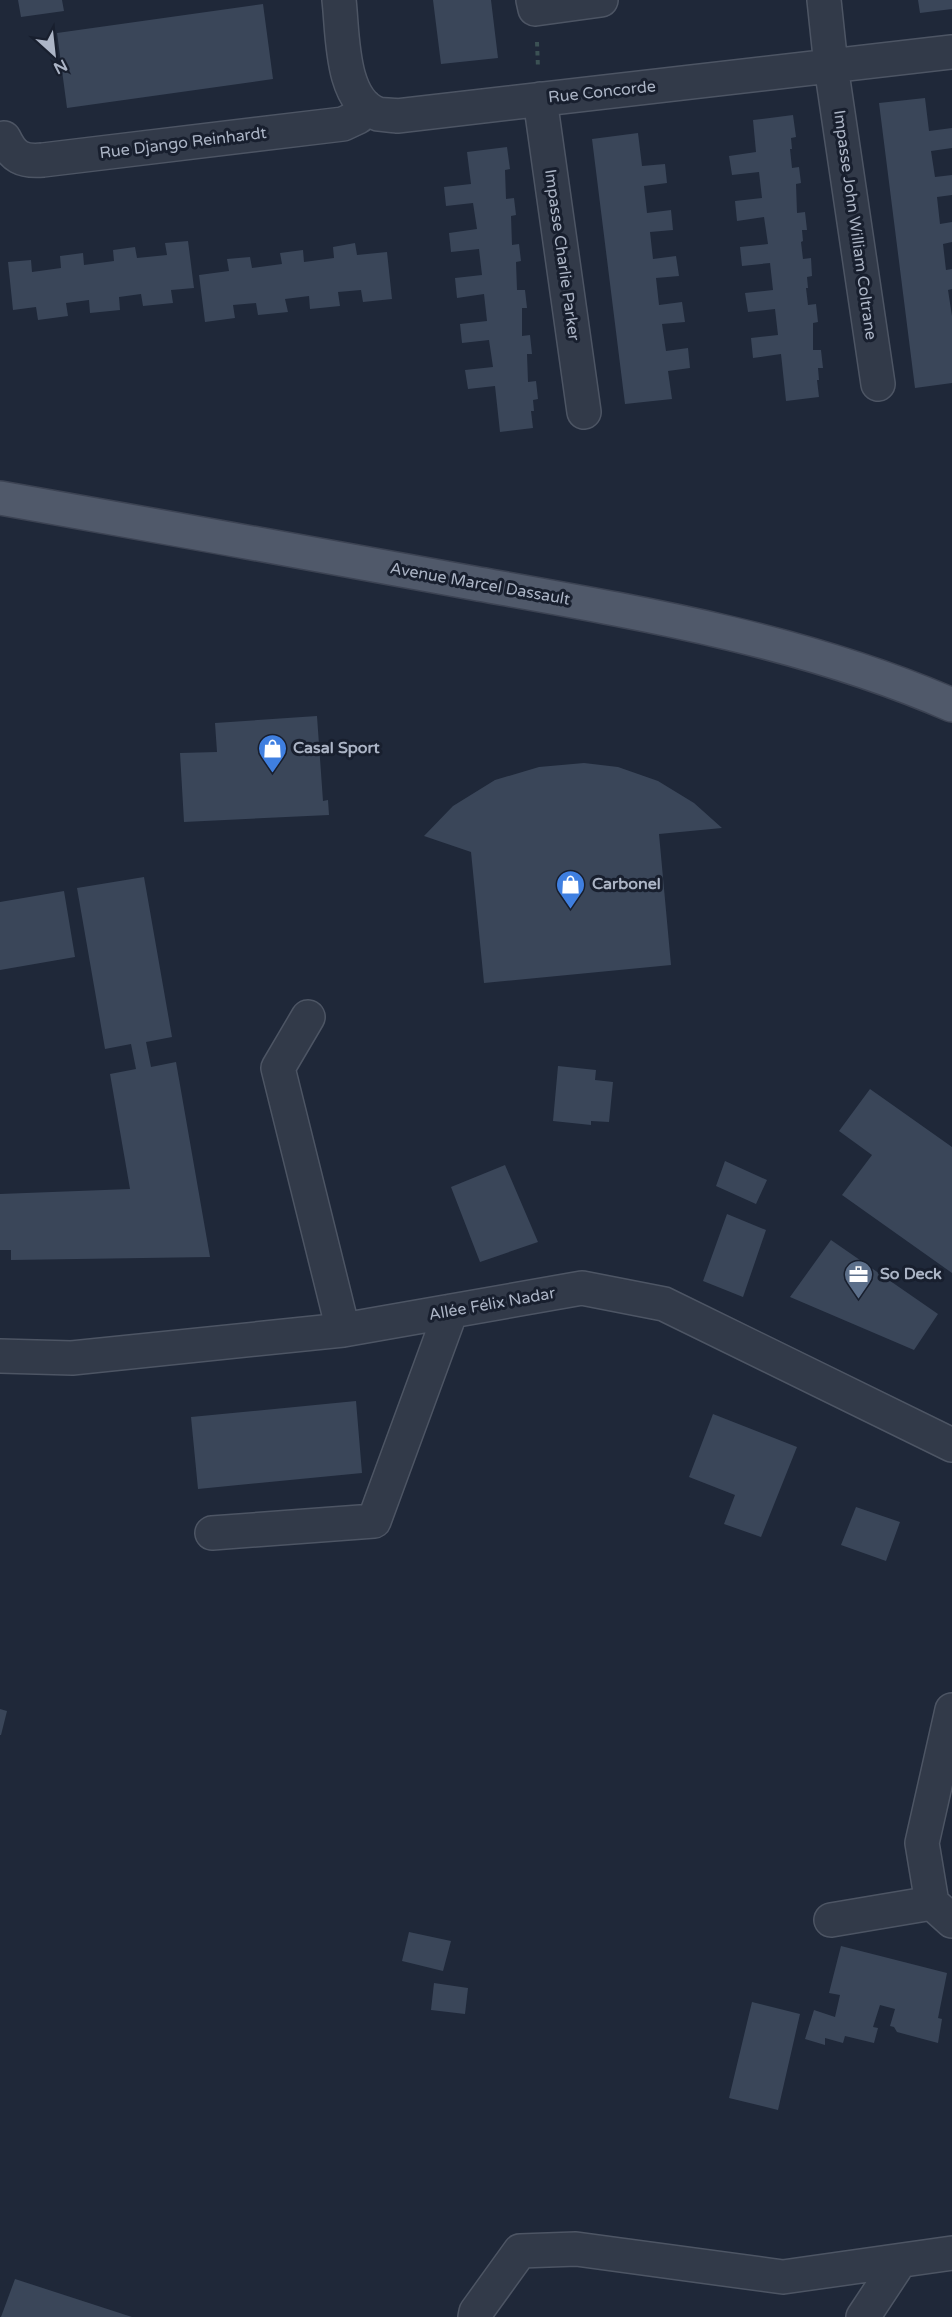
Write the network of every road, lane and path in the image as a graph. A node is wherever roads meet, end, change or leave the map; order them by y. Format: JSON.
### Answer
{"nodes":[{"id":1,"x":339,"y":0,"type":"edge"},
{"id":2,"x":601,"y":0,"type":"edge"},
{"id":3,"x":824,"y":0,"type":"edge"},
{"id":4,"x":534,"y":4,"type":"edge"},
{"id":5,"x":952,"y":52,"type":"edge"},
{"id":6,"x":831,"y":66,"type":"junction"},
{"id":7,"x":540,"y":99,"type":"junction"},
{"id":8,"x":365,"y":106,"type":"junction"},
{"id":9,"x":4,"y":138,"type":"dead end"},
{"id":10,"x":878,"y":384,"type":"dead end"},
{"id":11,"x":584,"y":412,"type":"dead end"},
{"id":12,"x":0,"y":498,"type":"edge"},
{"id":13,"x":952,"y":705,"type":"edge"},
{"id":14,"x":308,"y":1017,"type":"dead end"},
{"id":15,"x":452,"y":1311,"type":"junction"},
{"id":16,"x":343,"y":1330,"type":"junction"},
{"id":17,"x":0,"y":1356,"type":"edge"},
{"id":18,"x":952,"y":1445,"type":"edge"},
{"id":19,"x":212,"y":1533,"type":"dead end"},
{"id":20,"x":952,"y":1710,"type":"edge"},
{"id":21,"x":942,"y":1912,"type":"edge"},
{"id":22,"x":831,"y":1920,"type":"dead end"},
{"id":23,"x":952,"y":2253,"type":"edge"},
{"id":24,"x":900,"y":2261,"type":"junction"},
{"id":25,"x":475,"y":2317,"type":"edge"},
{"id":26,"x":863,"y":2317,"type":"edge"}],
"edges":[{"from":1,"to":8,"type":"street"},
{"from":2,"to":4,"type":"street"},
{"from":3,"to":6,"type":"street","name":"Impasse John William Coltrane"},
{"from":4,"to":7,"type":"path"},
{"from":5,"to":6,"type":"street","name":"Rue Concorde"},
{"from":6,"to":7,"type":"street","name":"Rue Concorde"},
{"from":6,"to":10,"type":"street","name":"Impasse John William Coltrane"},
{"from":7,"to":8,"type":"street","name":"Rue Concorde"},
{"from":7,"to":11,"type":"street","name":"Impasse Charlie Parker"},
{"from":8,"to":9,"type":"street","name":"Rue Django Reinhardt"},
{"from":12,"to":13,"type":"main road","name":"Avenue Marcel Dassault"},
{"from":14,"to":16,"type":"street"},
{"from":15,"to":16,"type":"street","name":"Allée Félix Nadar"},
{"from":15,"to":18,"type":"street","name":"Allée Félix Nadar"},
{"from":15,"to":19,"type":"street"},
{"from":16,"to":17,"type":"street","name":"Allée Félix Nadar"},
{"from":20,"to":21,"type":"street"},
{"from":21,"to":22,"type":"street"},
{"from":23,"to":24,"type":"street"},
{"from":24,"to":25,"type":"street"},
{"from":24,"to":26,"type":"street"}]}
